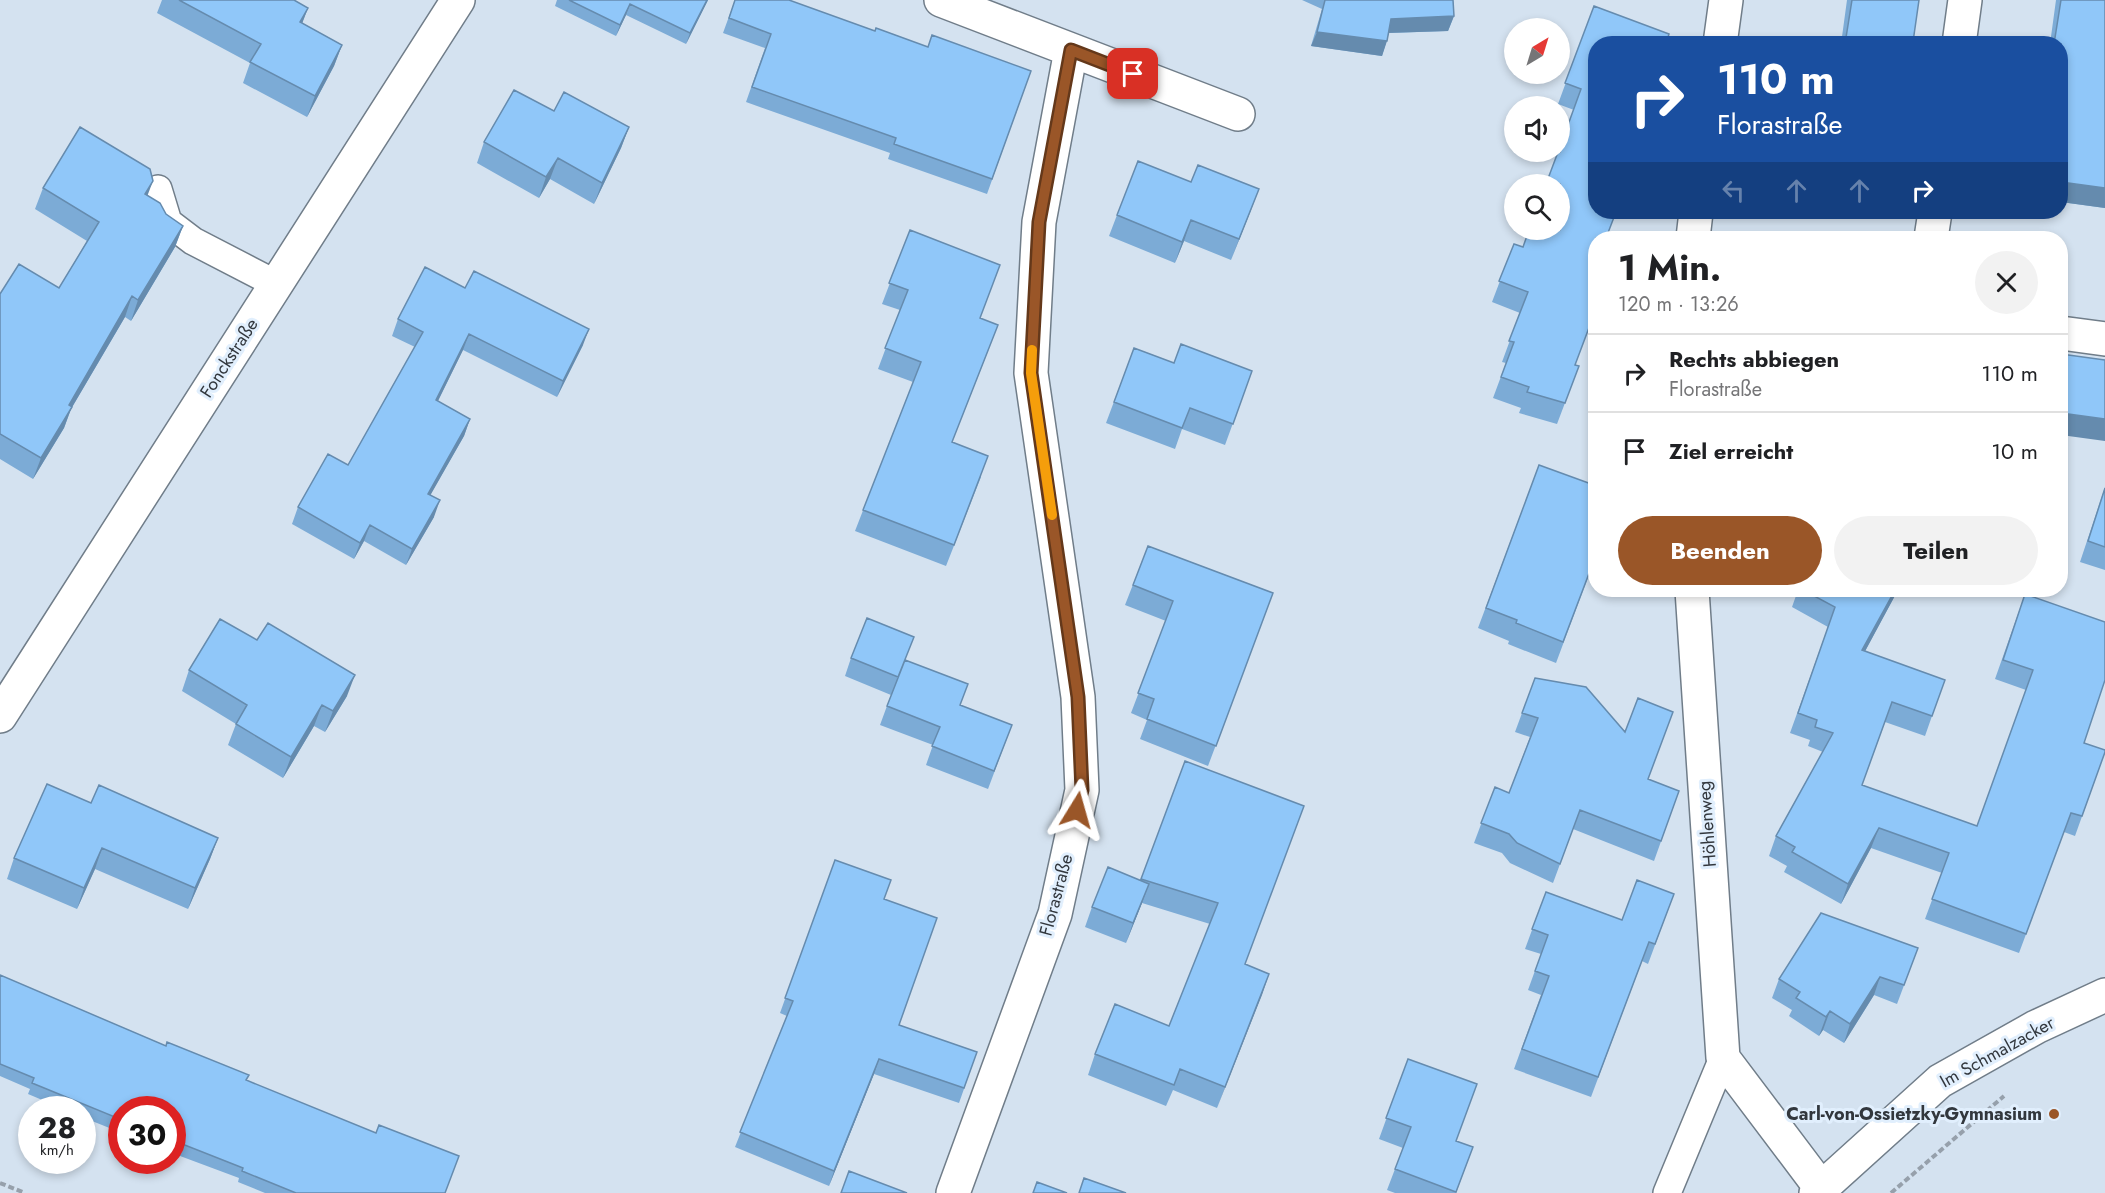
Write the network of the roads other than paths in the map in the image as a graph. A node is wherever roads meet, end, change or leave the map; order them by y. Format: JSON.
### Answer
{"nodes":[{"id":1,"x":458,"y":0,"type":"edge"},
{"id":2,"x":941,"y":0,"type":"edge"},
{"id":3,"x":1726,"y":0,"type":"edge"},
{"id":4,"x":1965,"y":0,"type":"edge"},
{"id":5,"x":1721,"y":36,"type":"edge"},
{"id":6,"x":1960,"y":36,"type":"edge"},
{"id":7,"x":1071,"y":50,"type":"junction"},
{"id":8,"x":1238,"y":114,"type":"dead end"},
{"id":9,"x":158,"y":189,"type":"dead end"},
{"id":10,"x":276,"y":284,"type":"junction"},
{"id":11,"x":2068,"y":334,"type":"edge"},
{"id":12,"x":2105,"y":339,"type":"edge"},
{"id":13,"x":1692,"y":597,"type":"edge"},
{"id":14,"x":0,"y":716,"type":"edge"},
{"id":15,"x":2105,"y":995,"type":"edge"},
{"id":16,"x":1723,"y":1058,"type":"junction"},
{"id":17,"x":1819,"y":1190,"type":"edge"},
{"id":18,"x":953,"y":1193,"type":"edge"},
{"id":19,"x":1667,"y":1193,"type":"edge"}],
"edges":[{"from":1,"to":10,"type":"street","name":"Fonckstraße"},
{"from":2,"to":7,"type":"street"},
{"from":3,"to":5,"type":"street"},
{"from":4,"to":6,"type":"street"},
{"from":7,"to":8,"type":"street"},
{"from":7,"to":18,"type":"street","name":"Florastraße"},
{"from":9,"to":10,"type":"lane"},
{"from":10,"to":14,"type":"street","name":"Fonckstraße"},
{"from":11,"to":12,"type":"street"},
{"from":13,"to":16,"type":"street","name":"Höhlenweg"},
{"from":15,"to":17,"type":"street","name":"Im Schmalzacker"},
{"from":16,"to":17,"type":"street"},
{"from":16,"to":19,"type":"lane","name":"Höhlenweg"}]}
